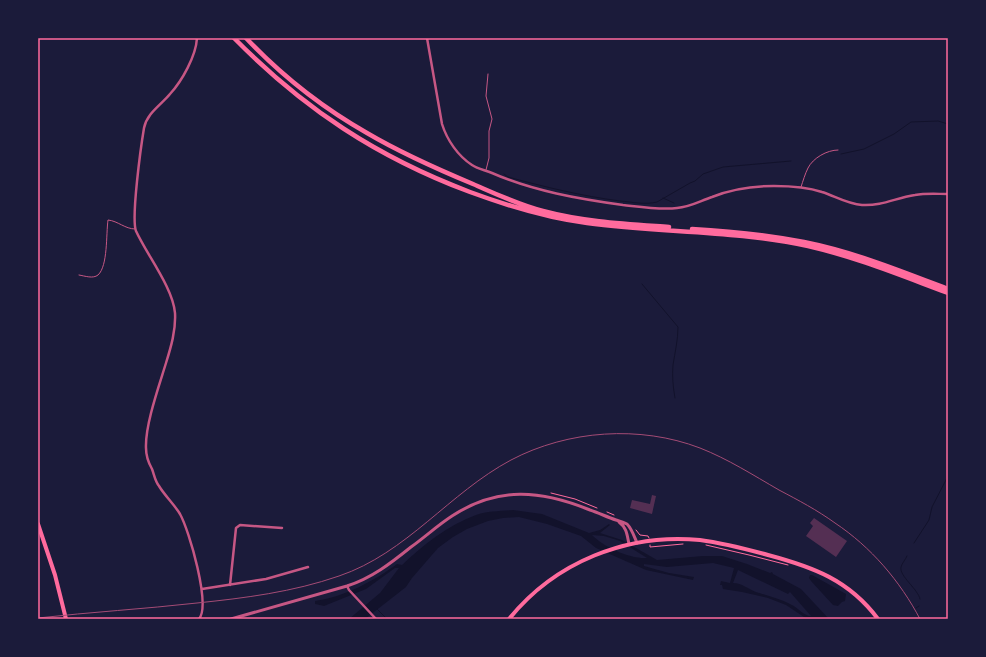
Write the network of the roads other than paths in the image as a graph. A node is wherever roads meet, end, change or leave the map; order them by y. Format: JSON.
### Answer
{"nodes":[{"id":1,"x":197,"y":38,"type":"edge"},
{"id":2,"x":234,"y":38,"type":"edge"},
{"id":3,"x":246,"y":38,"type":"edge"},
{"id":4,"x":427,"y":38,"type":"edge"},
{"id":5,"x":488,"y":74,"type":"dead end"},
{"id":6,"x":838,"y":150,"type":"dead end"},
{"id":7,"x":486,"y":171,"type":"junction"},
{"id":8,"x":801,"y":188,"type":"junction"},
{"id":9,"x":948,"y":194,"type":"edge"},
{"id":10,"x":136,"y":229,"type":"junction"},
{"id":11,"x":79,"y":275,"type":"dead end"},
{"id":12,"x":948,"y":289,"type":"edge"},
{"id":13,"x":948,"y":293,"type":"edge"},
{"id":14,"x":617,"y":521,"type":"junction"},
{"id":15,"x":38,"y":524,"type":"edge"},
{"id":16,"x":282,"y":528,"type":"dead end"},
{"id":17,"x":636,"y":543,"type":"junction"},
{"id":18,"x":629,"y":544,"type":"junction"},
{"id":19,"x":308,"y":567,"type":"dead end"},
{"id":20,"x":230,"y":585,"type":"junction"},
{"id":21,"x":347,"y":586,"type":"junction"},
{"id":22,"x":202,"y":589,"type":"junction"},
{"id":23,"x":66,"y":619,"type":"edge"},
{"id":24,"x":198,"y":619,"type":"edge"},
{"id":25,"x":231,"y":619,"type":"edge"},
{"id":26,"x":376,"y":619,"type":"edge"},
{"id":27,"x":509,"y":619,"type":"edge"},
{"id":28,"x":878,"y":619,"type":"edge"}],
"edges":[{"from":1,"to":10,"type":"street"},
{"from":2,"to":13,"type":"highway"},
{"from":3,"to":12,"type":"highway"},
{"from":4,"to":7,"type":"street"},
{"from":5,"to":7,"type":"lane"},
{"from":6,"to":8,"type":"lane"},
{"from":7,"to":8,"type":"street"},
{"from":8,"to":9,"type":"street"},
{"from":10,"to":11,"type":"lane"},
{"from":10,"to":22,"type":"street"},
{"from":14,"to":17,"type":"street"},
{"from":14,"to":18,"type":"street"},
{"from":14,"to":21,"type":"street"},
{"from":15,"to":23,"type":"main road"},
{"from":16,"to":20,"type":"street"},
{"from":17,"to":18,"type":"main road"},
{"from":17,"to":28,"type":"main road"},
{"from":18,"to":27,"type":"main road"},
{"from":19,"to":20,"type":"street"},
{"from":20,"to":22,"type":"street"},
{"from":21,"to":25,"type":"street"},
{"from":21,"to":26,"type":"street"},
{"from":22,"to":24,"type":"street"}]}
